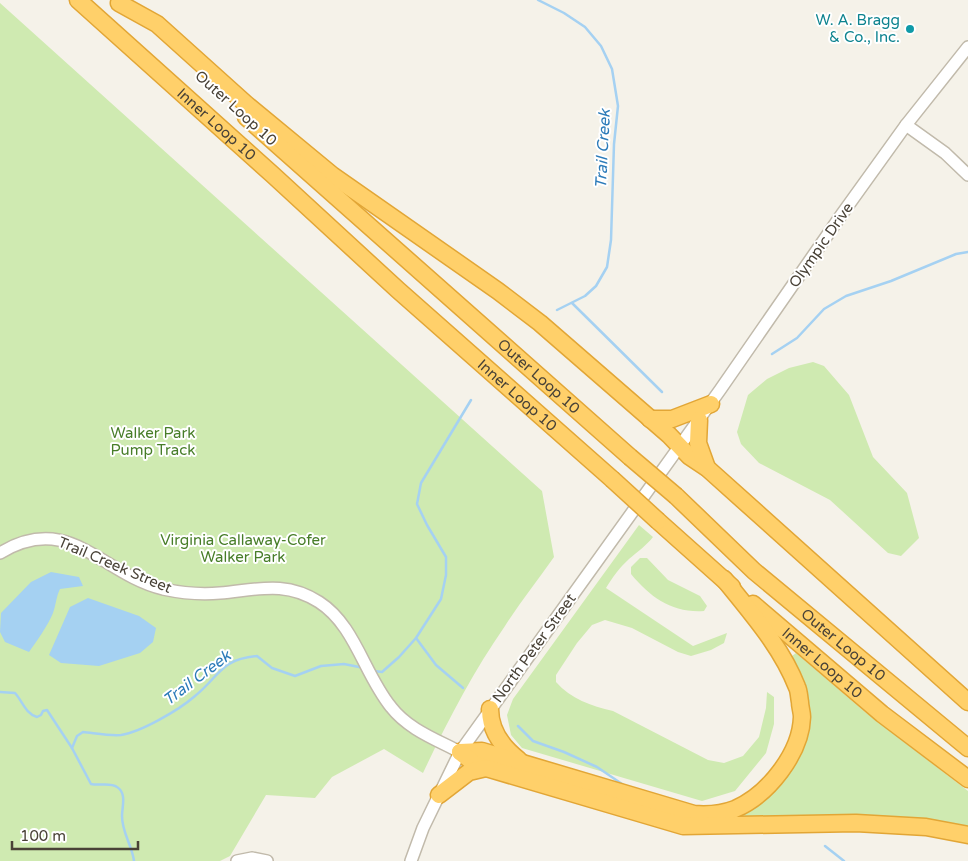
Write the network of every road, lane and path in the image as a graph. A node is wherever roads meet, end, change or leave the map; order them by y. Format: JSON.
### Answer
{"nodes":[{"id":1,"x":78,"y":0,"type":"edge"},
{"id":2,"x":117,"y":2,"type":"edge"},
{"id":3,"x":968,"y":47,"type":"edge"},
{"id":4,"x":906,"y":125,"type":"junction"},
{"id":5,"x":968,"y":175,"type":"edge"},
{"id":6,"x":710,"y":404,"type":"junction"},
{"id":7,"x":650,"y":419,"type":"junction"},
{"id":8,"x":699,"y":420,"type":"junction"},
{"id":9,"x":680,"y":446,"type":"junction"},
{"id":10,"x":707,"y":468,"type":"junction"},
{"id":11,"x":0,"y":553,"type":"edge"},
{"id":12,"x":724,"y":579,"type":"junction"},
{"id":13,"x":968,"y":702,"type":"edge"},
{"id":14,"x":490,"y":709,"type":"junction"},
{"id":15,"x":968,"y":748,"type":"edge"},
{"id":16,"x":460,"y":752,"type":"junction"},
{"id":17,"x":525,"y":765,"type":"junction"},
{"id":18,"x":486,"y":768,"type":"junction"},
{"id":19,"x":968,"y":780,"type":"edge"},
{"id":20,"x":439,"y":795,"type":"junction"},
{"id":21,"x":968,"y":835,"type":"edge"},
{"id":22,"x":252,"y":859,"type":"edge"},
{"id":23,"x":237,"y":861,"type":"edge"},
{"id":24,"x":267,"y":861,"type":"edge"},
{"id":25,"x":411,"y":861,"type":"edge"}],
"edges":[{"from":1,"to":12,"type":"highway","name":"Inner Loop 10","bridge":true},
{"from":2,"to":7,"type":"highway"},
{"from":2,"to":15,"type":"highway","name":"Outer Loop 10","bridge":true},
{"from":3,"to":4,"type":"street","name":"Olympic Drive"},
{"from":4,"to":5,"type":"street"},
{"from":4,"to":6,"type":"street","name":"Olympic Drive"},
{"from":6,"to":7,"type":"highway"},
{"from":6,"to":8,"type":"street","name":"Olympic Drive"},
{"from":7,"to":9,"type":"highway"},
{"from":8,"to":9,"type":"street","name":"Olympic Drive"},
{"from":8,"to":10,"type":"highway"},
{"from":9,"to":10,"type":"highway"},
{"from":9,"to":14,"type":"street","name":"North Peter Street"},
{"from":10,"to":13,"type":"highway"},
{"from":11,"to":16,"type":"street","name":"Trail Creek Street"},
{"from":12,"to":17,"type":"highway"},
{"from":12,"to":19,"type":"highway","name":"Inner Loop 10"},
{"from":14,"to":16,"type":"street","name":"North Peter Street"},
{"from":14,"to":17,"type":"highway"},
{"from":16,"to":17,"type":"highway"},
{"from":16,"to":18,"type":"highway"},
{"from":16,"to":20,"type":"street","name":"North Peter Street"},
{"from":18,"to":20,"type":"highway"},
{"from":18,"to":21,"type":"highway"},
{"from":20,"to":25,"type":"street","name":"North Peter Street"},
{"from":22,"to":23,"type":"street"},
{"from":22,"to":24,"type":"street"}]}
